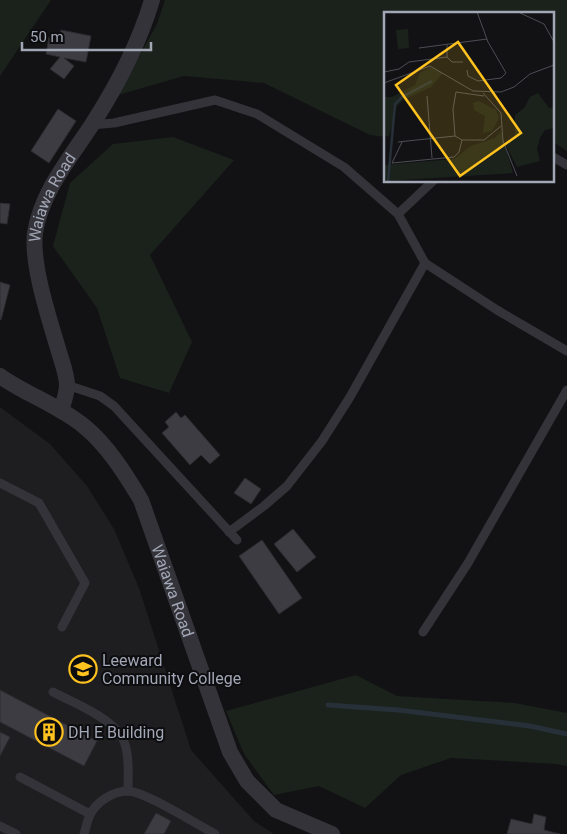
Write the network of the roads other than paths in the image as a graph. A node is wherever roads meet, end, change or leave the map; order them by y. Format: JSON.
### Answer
{"nodes":[{"id":1,"x":152,"y":0,"type":"edge"},
{"id":2,"x":92,"y":125,"type":"junction"},
{"id":3,"x":554,"y":157,"type":"edge"},
{"id":4,"x":567,"y":165,"type":"edge"},
{"id":5,"x":432,"y":182,"type":"edge"},
{"id":6,"x":398,"y":214,"type":"junction"},
{"id":7,"x":425,"y":263,"type":"junction"},
{"id":8,"x":567,"y":351,"type":"edge"},
{"id":9,"x":0,"y":376,"type":"edge"},
{"id":10,"x":67,"y":385,"type":"junction"},
{"id":11,"x":567,"y":390,"type":"edge"},
{"id":12,"x":61,"y":411,"type":"junction"},
{"id":13,"x":0,"y":483,"type":"edge"},
{"id":14,"x":229,"y":532,"type":"junction"},
{"id":15,"x":237,"y":540,"type":"dead end"},
{"id":16,"x":62,"y":627,"type":"dead end"},
{"id":17,"x":423,"y":632,"type":"dead end"},
{"id":18,"x":53,"y":692,"type":"dead end"},
{"id":19,"x":20,"y":777,"type":"dead end"},
{"id":20,"x":128,"y":791,"type":"junction"},
{"id":21,"x":90,"y":814,"type":"junction"},
{"id":22,"x":0,"y":826,"type":"edge"},
{"id":23,"x":16,"y":834,"type":"edge"},
{"id":24,"x":84,"y":834,"type":"edge"},
{"id":25,"x":215,"y":834,"type":"edge"},
{"id":26,"x":332,"y":834,"type":"edge"}],
"edges":[{"from":1,"to":2,"type":"street","name":"Waiawa Road"},
{"from":2,"to":6,"type":"lane"},
{"from":2,"to":10,"type":"street","name":"Waiawa Road"},
{"from":3,"to":4,"type":"lane"},
{"from":5,"to":6,"type":"lane"},
{"from":6,"to":7,"type":"lane"},
{"from":7,"to":8,"type":"lane"},
{"from":7,"to":14,"type":"lane"},
{"from":9,"to":12,"type":"street","name":"Waiawa Road"},
{"from":10,"to":12,"type":"street","name":"Waiawa Road"},
{"from":10,"to":14,"type":"lane"},
{"from":11,"to":17,"type":"lane"},
{"from":12,"to":26,"type":"street","name":"Waiawa Road"},
{"from":13,"to":16,"type":"lane"},
{"from":14,"to":15,"type":"lane"},
{"from":18,"to":20,"type":"lane"},
{"from":19,"to":21,"type":"lane"},
{"from":20,"to":21,"type":"lane"},
{"from":20,"to":25,"type":"lane"},
{"from":21,"to":24,"type":"lane"},
{"from":22,"to":23,"type":"lane"}]}
